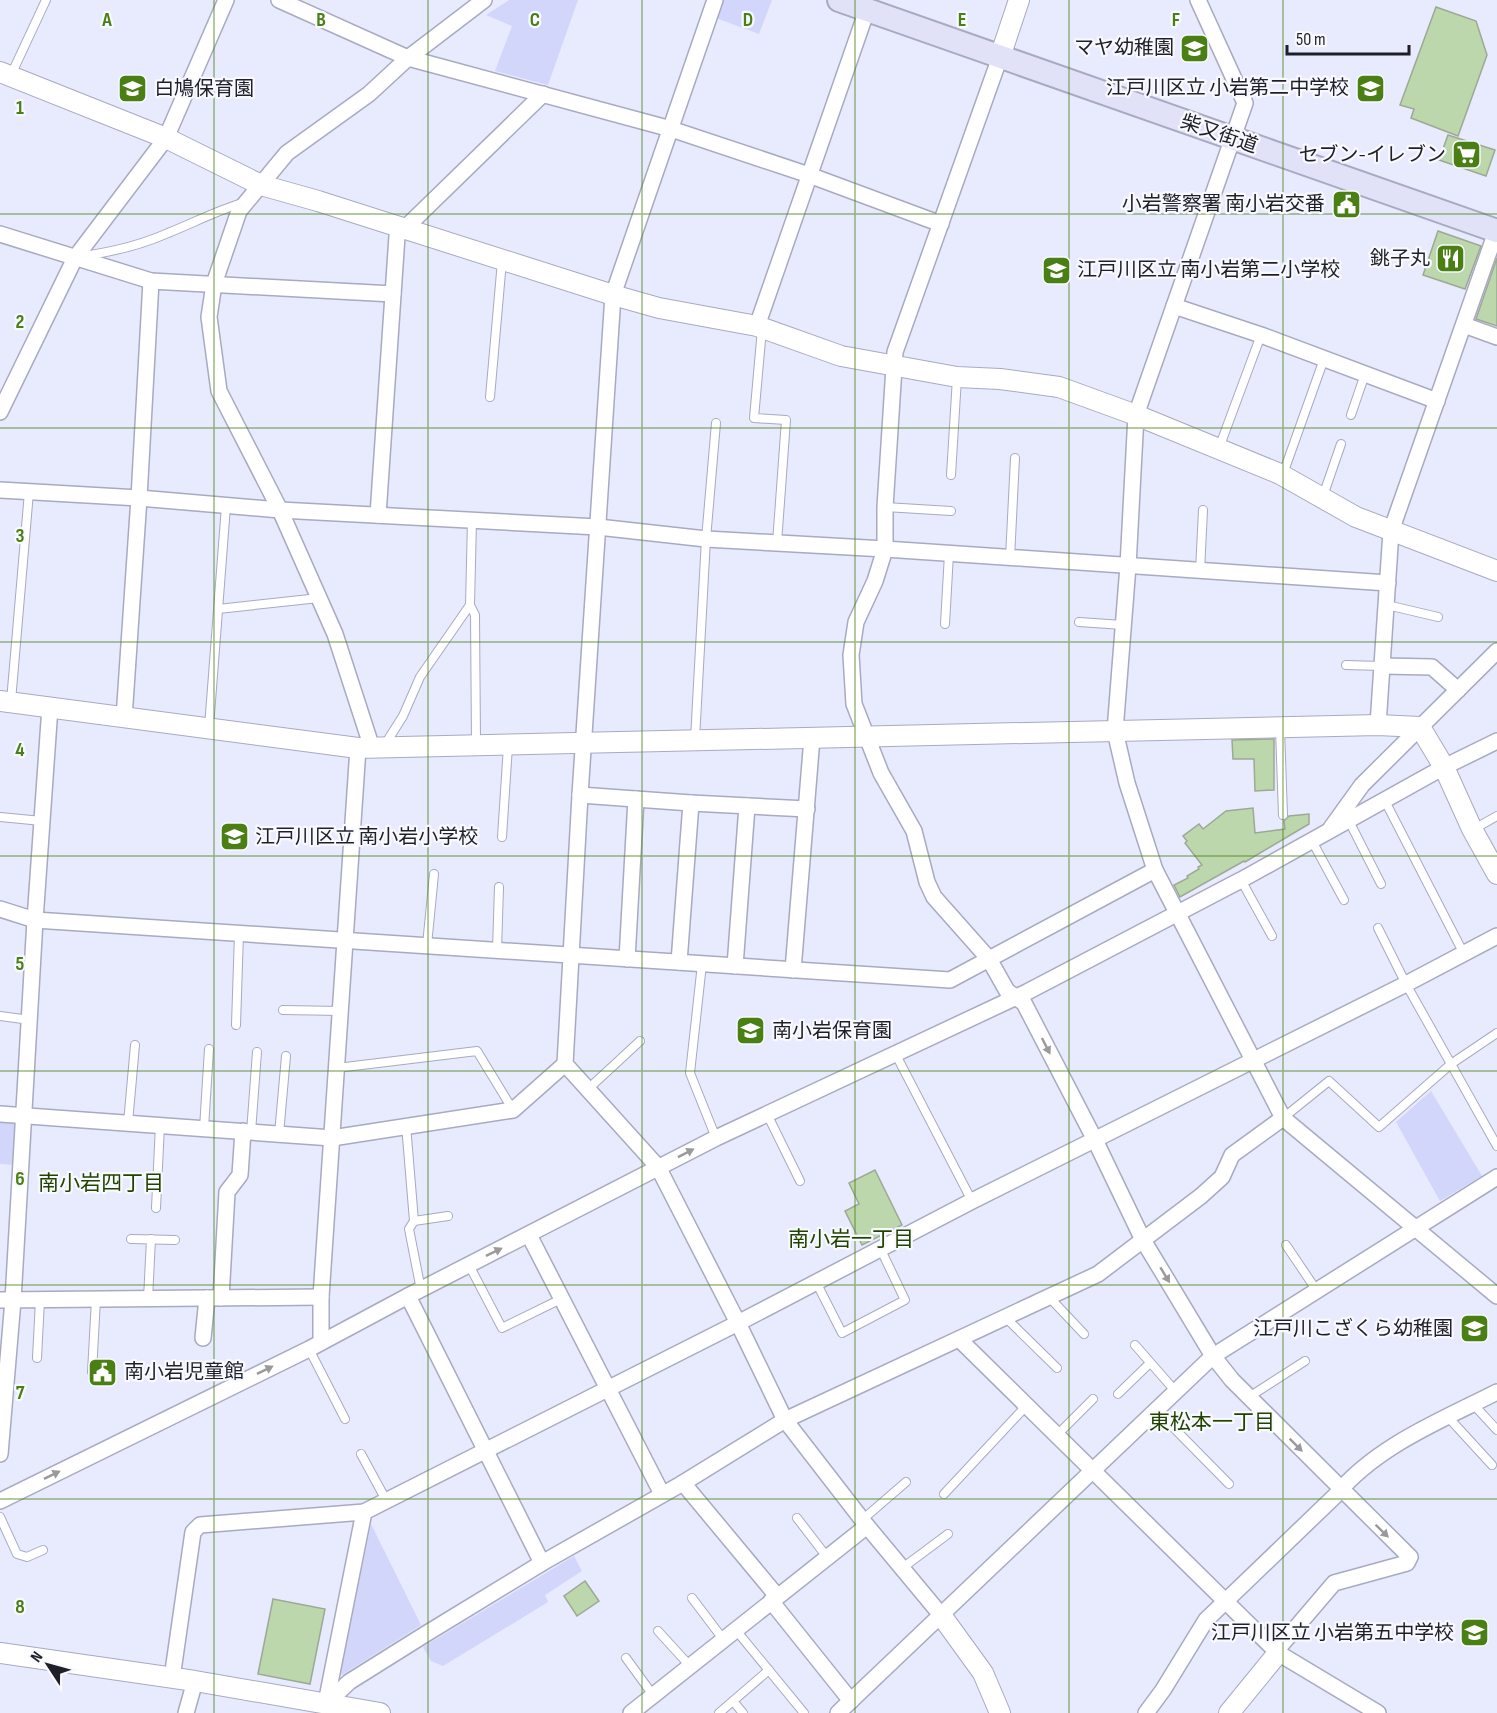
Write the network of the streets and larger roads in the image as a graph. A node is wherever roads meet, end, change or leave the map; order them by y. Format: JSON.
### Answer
{"nodes":[{"id":1,"x":226,"y":0,"type":"edge"},
{"id":2,"x":279,"y":0,"type":"edge"},
{"id":3,"x":484,"y":0,"type":"edge"},
{"id":4,"x":715,"y":0,"type":"edge"},
{"id":5,"x":839,"y":0,"type":"edge"},
{"id":6,"x":1019,"y":0,"type":"edge"},
{"id":7,"x":1198,"y":0,"type":"edge"},
{"id":8,"x":867,"y":10,"type":"junction"},
{"id":9,"x":1000,"y":57,"type":"junction"},
{"id":10,"x":408,"y":58,"type":"junction"},
{"id":11,"x":5,"y":74,"type":"edge"},
{"id":12,"x":543,"y":94,"type":"junction"},
{"id":13,"x":671,"y":129,"type":"junction"},
{"id":14,"x":166,"y":138,"type":"junction"},
{"id":15,"x":1232,"y":139,"type":"junction"},
{"id":16,"x":809,"y":175,"type":"junction"},
{"id":17,"x":261,"y":185,"type":"junction"},
{"id":18,"x":941,"y":224,"type":"junction"},
{"id":19,"x":405,"y":228,"type":"junction"},
{"id":20,"x":1497,"y":230,"type":"edge"},
{"id":21,"x":0,"y":234,"type":"edge"},
{"id":22,"x":75,"y":258,"type":"junction"},
{"id":23,"x":151,"y":281,"type":"junction"},
{"id":24,"x":214,"y":284,"type":"junction"},
{"id":25,"x":393,"y":294,"type":"junction"},
{"id":26,"x":613,"y":295,"type":"junction"},
{"id":27,"x":1174,"y":306,"type":"junction"},
{"id":28,"x":1464,"y":325,"type":"junction"},
{"id":29,"x":759,"y":327,"type":"junction"},
{"id":30,"x":1497,"y":337,"type":"edge"},
{"id":31,"x":893,"y":366,"type":"junction"},
{"id":32,"x":1437,"y":401,"type":"junction"},
{"id":33,"x":0,"y":412,"type":"edge"},
{"id":34,"x":1136,"y":415,"type":"junction"},
{"id":35,"x":0,"y":490,"type":"edge"},
{"id":36,"x":139,"y":498,"type":"junction"},
{"id":37,"x":280,"y":510,"type":"junction"},
{"id":38,"x":378,"y":515,"type":"junction"},
{"id":39,"x":598,"y":527,"type":"junction"},
{"id":40,"x":1391,"y":531,"type":"junction"},
{"id":41,"x":885,"y":549,"type":"junction"},
{"id":42,"x":1128,"y":566,"type":"junction"},
{"id":43,"x":1497,"y":571,"type":"edge"},
{"id":44,"x":1388,"y":583,"type":"junction"},
{"id":45,"x":1497,"y":651,"type":"edge"},
{"id":46,"x":1382,"y":666,"type":"junction"},
{"id":47,"x":1458,"y":690,"type":"junction"},
{"id":48,"x":6,"y":701,"type":"edge"},
{"id":49,"x":50,"y":707,"type":"junction"},
{"id":50,"x":124,"y":717,"type":"junction"},
{"id":51,"x":1378,"y":725,"type":"junction"},
{"id":52,"x":1420,"y":727,"type":"junction"},
{"id":53,"x":1115,"y":731,"type":"junction"},
{"id":54,"x":867,"y":737,"type":"junction"},
{"id":55,"x":812,"y":738,"type":"junction"},
{"id":56,"x":1497,"y":741,"type":"edge"},
{"id":57,"x":583,"y":743,"type":"junction"},
{"id":58,"x":371,"y":748,"type":"junction"},
{"id":59,"x":1444,"y":767,"type":"junction"},
{"id":60,"x":580,"y":795,"type":"junction"},
{"id":61,"x":636,"y":799,"type":"junction"},
{"id":62,"x":691,"y":803,"type":"junction"},
{"id":63,"x":747,"y":806,"type":"junction"},
{"id":64,"x":807,"y":809,"type":"junction"},
{"id":65,"x":1328,"y":832,"type":"junction"},
{"id":66,"x":1155,"y":870,"type":"junction"},
{"id":67,"x":1497,"y":874,"type":"edge"},
{"id":68,"x":0,"y":909,"type":"edge"},
{"id":69,"x":1178,"y":912,"type":"junction"},
{"id":70,"x":35,"y":920,"type":"junction"},
{"id":71,"x":1497,"y":936,"type":"edge"},
{"id":72,"x":346,"y":939,"type":"junction"},
{"id":73,"x":571,"y":955,"type":"junction"},
{"id":74,"x":627,"y":959,"type":"junction"},
{"id":75,"x":988,"y":959,"type":"junction"},
{"id":76,"x":679,"y":962,"type":"junction"},
{"id":77,"x":735,"y":966,"type":"junction"},
{"id":78,"x":793,"y":970,"type":"junction"},
{"id":79,"x":1015,"y":998,"type":"junction"},
{"id":80,"x":1252,"y":1060,"type":"junction"},
{"id":81,"x":565,"y":1064,"type":"junction"},
{"id":82,"x":0,"y":1114,"type":"edge"},
{"id":83,"x":25,"y":1116,"type":"junction"},
{"id":84,"x":1284,"y":1118,"type":"junction"},
{"id":85,"x":247,"y":1131,"type":"junction"},
{"id":86,"x":332,"y":1137,"type":"junction"},
{"id":87,"x":1095,"y":1140,"type":"junction"},
{"id":88,"x":658,"y":1167,"type":"junction"},
{"id":89,"x":1497,"y":1177,"type":"edge"},
{"id":90,"x":1417,"y":1228,"type":"junction"},
{"id":91,"x":529,"y":1235,"type":"junction"},
{"id":92,"x":1143,"y":1240,"type":"junction"},
{"id":93,"x":414,"y":1293,"type":"junction"},
{"id":94,"x":1497,"y":1296,"type":"edge"},
{"id":95,"x":321,"y":1297,"type":"junction"},
{"id":96,"x":214,"y":1298,"type":"junction"},
{"id":97,"x":7,"y":1300,"type":"edge"},
{"id":98,"x":738,"y":1323,"type":"junction"},
{"id":99,"x":203,"y":1338,"type":"dead end"},
{"id":100,"x":960,"y":1340,"type":"junction"},
{"id":101,"x":315,"y":1345,"type":"junction"},
{"id":102,"x":1213,"y":1356,"type":"junction"},
{"id":103,"x":607,"y":1388,"type":"junction"},
{"id":104,"x":1497,"y":1392,"type":"edge"},
{"id":105,"x":2,"y":1401,"type":"edge"},
{"id":106,"x":786,"y":1420,"type":"junction"},
{"id":107,"x":484,"y":1450,"type":"junction"},
{"id":108,"x":0,"y":1454,"type":"edge"},
{"id":109,"x":1092,"y":1470,"type":"junction"},
{"id":110,"x":683,"y":1483,"type":"junction"},
{"id":111,"x":1341,"y":1490,"type":"junction"},
{"id":112,"x":662,"y":1494,"type":"junction"},
{"id":113,"x":0,"y":1500,"type":"edge"},
{"id":114,"x":364,"y":1512,"type":"junction"},
{"id":115,"x":864,"y":1523,"type":"junction"},
{"id":116,"x":542,"y":1563,"type":"junction"},
{"id":117,"x":774,"y":1598,"type":"junction"},
{"id":118,"x":1226,"y":1602,"type":"junction"},
{"id":119,"x":941,"y":1615,"type":"junction"},
{"id":120,"x":1277,"y":1652,"type":"junction"},
{"id":121,"x":0,"y":1653,"type":"edge"},
{"id":122,"x":172,"y":1678,"type":"junction"},
{"id":123,"x":195,"y":1681,"type":"junction"},
{"id":124,"x":851,"y":1701,"type":"junction"},
{"id":125,"x":334,"y":1708,"type":"edge"},
{"id":126,"x":186,"y":1713,"type":"edge"},
{"id":127,"x":380,"y":1713,"type":"edge"},
{"id":128,"x":631,"y":1713,"type":"edge"},
{"id":129,"x":838,"y":1713,"type":"edge"},
{"id":130,"x":1000,"y":1713,"type":"edge"},
{"id":131,"x":1146,"y":1713,"type":"edge"},
{"id":132,"x":1229,"y":1713,"type":"edge"},
{"id":133,"x":1378,"y":1713,"type":"edge"}],
"edges":[{"from":1,"to":14,"type":"street"},
{"from":2,"to":10,"type":"street"},
{"from":3,"to":10,"type":"street"},
{"from":4,"to":13,"type":"street"},
{"from":5,"to":8,"type":"main road","name":"柴又街道"},
{"from":6,"to":9,"type":"street"},
{"from":7,"to":15,"type":"street"},
{"from":8,"to":9,"type":"main road","name":"柴又街道"},
{"from":8,"to":16,"type":"street"},
{"from":9,"to":15,"type":"main road","name":"柴又街道"},
{"from":9,"to":18,"type":"street"},
{"from":10,"to":12,"type":"street"},
{"from":10,"to":17,"type":"street"},
{"from":11,"to":14,"type":"street"},
{"from":12,"to":13,"type":"street"},
{"from":12,"to":19,"type":"street"},
{"from":13,"to":16,"type":"street"},
{"from":13,"to":26,"type":"street"},
{"from":14,"to":17,"type":"street"},
{"from":14,"to":22,"type":"street"},
{"from":15,"to":20,"type":"main road","name":"柴又街道"},
{"from":15,"to":27,"type":"street"},
{"from":16,"to":18,"type":"street"},
{"from":16,"to":29,"type":"street"},
{"from":17,"to":19,"type":"street"},
{"from":17,"to":24,"type":"street"},
{"from":18,"to":31,"type":"street"},
{"from":19,"to":25,"type":"street"},
{"from":19,"to":26,"type":"street"},
{"from":20,"to":28,"type":"street"},
{"from":21,"to":22,"type":"street"},
{"from":22,"to":23,"type":"street"},
{"from":22,"to":33,"type":"street"},
{"from":23,"to":24,"type":"street"},
{"from":23,"to":36,"type":"street"},
{"from":24,"to":25,"type":"street"},
{"from":24,"to":37,"type":"street"},
{"from":25,"to":38,"type":"street"},
{"from":26,"to":29,"type":"street"},
{"from":26,"to":39,"type":"street"},
{"from":27,"to":32,"type":"street"},
{"from":27,"to":34,"type":"street"},
{"from":28,"to":30,"type":"street"},
{"from":28,"to":32,"type":"street"},
{"from":29,"to":31,"type":"street"},
{"from":31,"to":34,"type":"street"},
{"from":31,"to":41,"type":"street"},
{"from":32,"to":40,"type":"street"},
{"from":34,"to":40,"type":"street"},
{"from":34,"to":42,"type":"street"},
{"from":35,"to":36,"type":"street"},
{"from":36,"to":37,"type":"street"},
{"from":36,"to":50,"type":"street"},
{"from":37,"to":38,"type":"street"},
{"from":37,"to":58,"type":"street"},
{"from":38,"to":39,"type":"street"},
{"from":39,"to":41,"type":"street"},
{"from":39,"to":57,"type":"street"},
{"from":40,"to":43,"type":"street"},
{"from":40,"to":44,"type":"street"},
{"from":41,"to":42,"type":"street"},
{"from":41,"to":54,"type":"street"},
{"from":42,"to":44,"type":"street"},
{"from":42,"to":53,"type":"street"},
{"from":44,"to":46,"type":"street"},
{"from":45,"to":47,"type":"street"},
{"from":46,"to":47,"type":"street"},
{"from":46,"to":51,"type":"street"},
{"from":47,"to":52,"type":"street"},
{"from":48,"to":49,"type":"street"},
{"from":49,"to":50,"type":"street"},
{"from":49,"to":70,"type":"street"},
{"from":50,"to":58,"type":"street"},
{"from":51,"to":52,"type":"street"},
{"from":51,"to":53,"type":"street"},
{"from":52,"to":59,"type":"street"},
{"from":52,"to":65,"type":"street"},
{"from":53,"to":54,"type":"street"},
{"from":53,"to":66,"type":"street"},
{"from":54,"to":55,"type":"street"},
{"from":54,"to":75,"type":"street"},
{"from":55,"to":57,"type":"street"},
{"from":55,"to":64,"type":"street"},
{"from":56,"to":59,"type":"street"},
{"from":57,"to":58,"type":"street"},
{"from":57,"to":60,"type":"street"},
{"from":58,"to":72,"type":"street"},
{"from":59,"to":65,"type":"street"},
{"from":59,"to":67,"type":"street"},
{"from":60,"to":61,"type":"street"},
{"from":60,"to":73,"type":"street"},
{"from":61,"to":62,"type":"street"},
{"from":61,"to":74,"type":"street"},
{"from":62,"to":63,"type":"street"},
{"from":62,"to":76,"type":"street"},
{"from":63,"to":64,"type":"street"},
{"from":63,"to":77,"type":"street"},
{"from":64,"to":78,"type":"street"},
{"from":65,"to":69,"type":"street"},
{"from":66,"to":69,"type":"street"},
{"from":66,"to":75,"type":"street"},
{"from":68,"to":70,"type":"street"},
{"from":69,"to":79,"type":"street"},
{"from":69,"to":80,"type":"street"},
{"from":70,"to":72,"type":"street"},
{"from":70,"to":83,"type":"street"},
{"from":71,"to":80,"type":"street"},
{"from":72,"to":73,"type":"street"},
{"from":72,"to":86,"type":"street"},
{"from":73,"to":74,"type":"street"},
{"from":73,"to":81,"type":"street"},
{"from":74,"to":76,"type":"street"},
{"from":75,"to":78,"type":"street"},
{"from":75,"to":79,"type":"street"},
{"from":76,"to":77,"type":"street"},
{"from":77,"to":78,"type":"street"},
{"from":79,"to":87,"type":"street","one_way":true},
{"from":88,"to":79,"type":"street","one_way":true},
{"from":80,"to":84,"type":"street"},
{"from":80,"to":87,"type":"street"},
{"from":81,"to":86,"type":"street"},
{"from":81,"to":88,"type":"street"},
{"from":82,"to":83,"type":"street"},
{"from":83,"to":85,"type":"street"},
{"from":83,"to":97,"type":"street"},
{"from":84,"to":90,"type":"street"},
{"from":84,"to":92,"type":"street"},
{"from":85,"to":86,"type":"street"},
{"from":85,"to":96,"type":"street"},
{"from":86,"to":95,"type":"street"},
{"from":87,"to":92,"type":"street"},
{"from":87,"to":98,"type":"street"},
{"from":88,"to":91,"type":"street"},
{"from":88,"to":98,"type":"street"},
{"from":89,"to":90,"type":"street"},
{"from":90,"to":94,"type":"street"},
{"from":90,"to":102,"type":"street"},
{"from":93,"to":91,"type":"street","one_way":true},
{"from":91,"to":103,"type":"street"},
{"from":92,"to":100,"type":"street"},
{"from":92,"to":102,"type":"street","one_way":true},
{"from":93,"to":101,"type":"street"},
{"from":93,"to":107,"type":"street"},
{"from":95,"to":96,"type":"street"},
{"from":95,"to":101,"type":"street"},
{"from":96,"to":97,"type":"street"},
{"from":96,"to":99,"type":"street"},
{"from":97,"to":105,"type":"street"},
{"from":98,"to":103,"type":"street"},
{"from":98,"to":106,"type":"street"},
{"from":100,"to":106,"type":"street"},
{"from":100,"to":109,"type":"street"},
{"from":113,"to":101,"type":"street","one_way":true},
{"from":102,"to":109,"type":"street"},
{"from":102,"to":111,"type":"street","one_way":true},
{"from":103,"to":107,"type":"street"},
{"from":103,"to":112,"type":"street"},
{"from":104,"to":111,"type":"street"},
{"from":105,"to":108,"type":"street"},
{"from":106,"to":110,"type":"street"},
{"from":106,"to":115,"type":"street"},
{"from":107,"to":114,"type":"street"},
{"from":107,"to":116,"type":"street"},
{"from":109,"to":118,"type":"street"},
{"from":109,"to":119,"type":"street"},
{"from":110,"to":112,"type":"street"},
{"from":110,"to":117,"type":"street"},
{"from":111,"to":118,"type":"street"},
{"from":111,"to":120,"type":"street","one_way":true},
{"from":112,"to":116,"type":"street"},
{"from":114,"to":122,"type":"street"},
{"from":114,"to":125,"type":"street"},
{"from":115,"to":117,"type":"street"},
{"from":115,"to":119,"type":"street"},
{"from":116,"to":125,"type":"street"},
{"from":117,"to":124,"type":"street"},
{"from":117,"to":128,"type":"street"},
{"from":118,"to":120,"type":"street"},
{"from":118,"to":131,"type":"street"},
{"from":119,"to":124,"type":"street"},
{"from":119,"to":130,"type":"street"},
{"from":120,"to":132,"type":"street"},
{"from":120,"to":133,"type":"street"},
{"from":121,"to":122,"type":"street"},
{"from":122,"to":123,"type":"street"},
{"from":123,"to":125,"type":"street"},
{"from":123,"to":126,"type":"street"},
{"from":124,"to":129,"type":"street"},
{"from":125,"to":127,"type":"street"}]}
